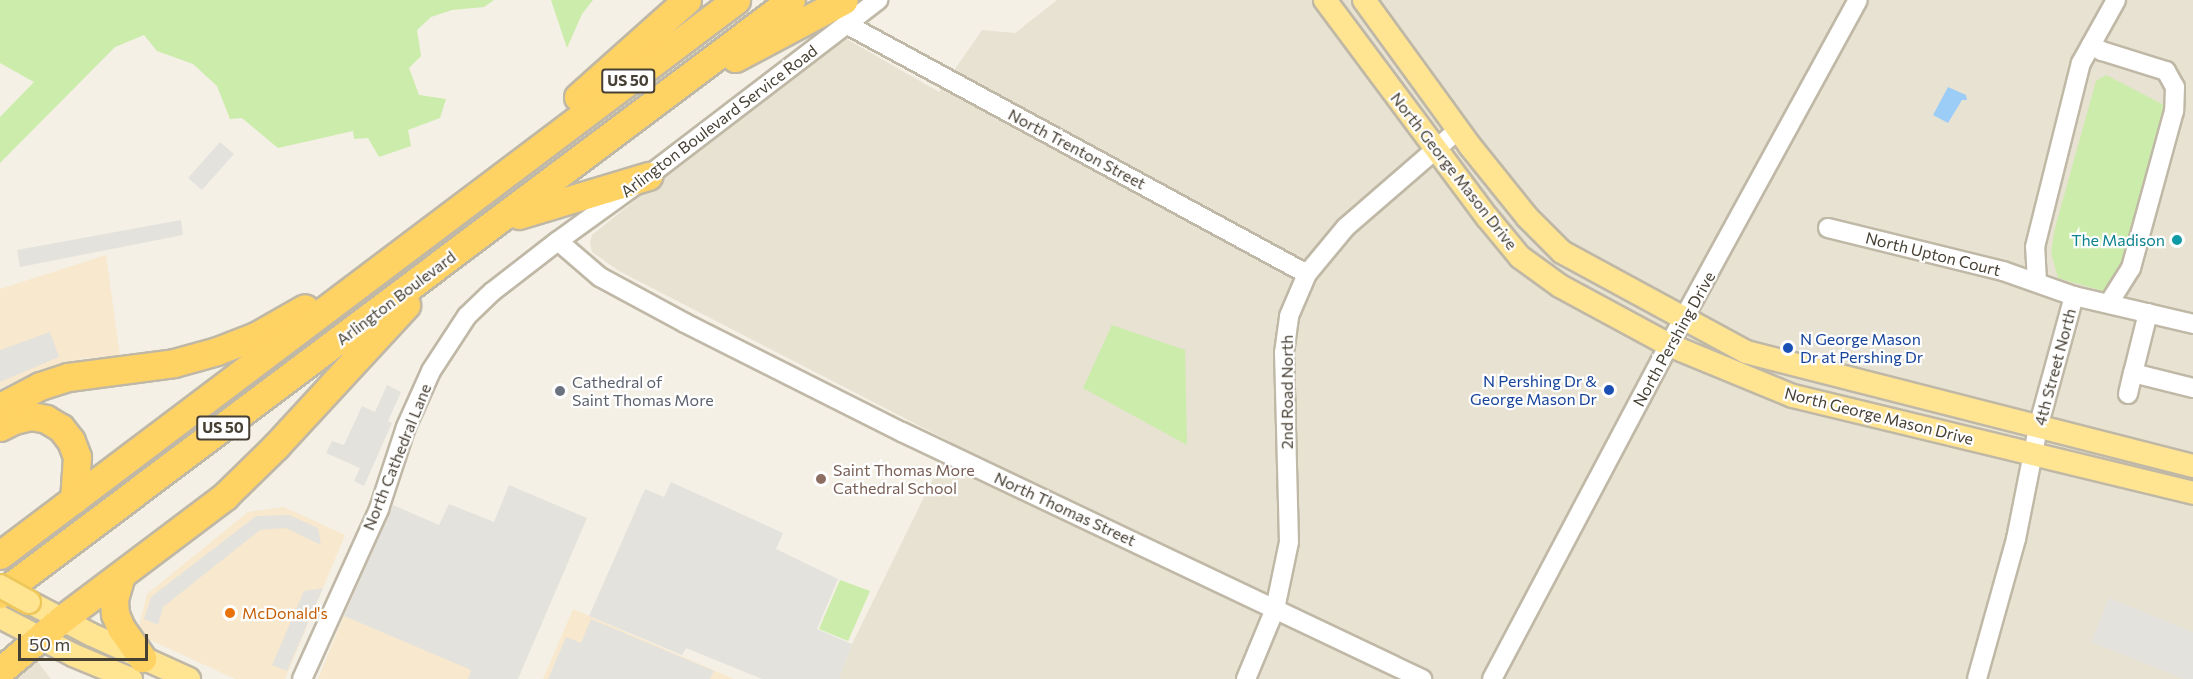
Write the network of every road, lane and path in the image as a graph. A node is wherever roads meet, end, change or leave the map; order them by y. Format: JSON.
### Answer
{"nodes":[{"id":1,"x":687,"y":0,"type":"edge"},
{"id":2,"x":736,"y":0,"type":"edge"},
{"id":3,"x":791,"y":0,"type":"edge"},
{"id":4,"x":878,"y":0,"type":"edge"},
{"id":5,"x":1325,"y":0,"type":"edge"},
{"id":6,"x":1364,"y":0,"type":"edge"},
{"id":7,"x":1858,"y":0,"type":"edge"},
{"id":8,"x":2116,"y":0,"type":"edge"},
{"id":9,"x":845,"y":12,"type":"edge"},
{"id":10,"x":2091,"y":45,"type":"junction"},
{"id":11,"x":670,"y":91,"type":"junction"},
{"id":12,"x":1458,"y":130,"type":"junction"},
{"id":13,"x":1436,"y":151,"type":"junction"},
{"id":14,"x":520,"y":161,"type":"junction"},
{"id":15,"x":648,"y":176,"type":"junction"},
{"id":16,"x":501,"y":220,"type":"junction"},
{"id":17,"x":1828,"y":228,"type":"dead end"},
{"id":18,"x":558,"y":241,"type":"junction"},
{"id":19,"x":413,"y":246,"type":"junction"},
{"id":20,"x":445,"y":262,"type":"junction"},
{"id":21,"x":1307,"y":274,"type":"junction"},
{"id":22,"x":2037,"y":282,"type":"junction"},
{"id":23,"x":2074,"y":296,"type":"junction"},
{"id":24,"x":2109,"y":303,"type":"junction"},
{"id":25,"x":2148,"y":313,"type":"junction"},
{"id":26,"x":1684,"y":319,"type":"junction"},
{"id":27,"x":2193,"y":324,"type":"edge"},
{"id":28,"x":1669,"y":345,"type":"junction"},
{"id":29,"x":2133,"y":373,"type":"junction"},
{"id":30,"x":2193,"y":388,"type":"edge"},
{"id":31,"x":2127,"y":394,"type":"dead end"},
{"id":32,"x":0,"y":407,"type":"edge"},
{"id":33,"x":0,"y":427,"type":"edge"},
{"id":34,"x":2038,"y":428,"type":"junction"},
{"id":35,"x":2032,"y":454,"type":"junction"},
{"id":36,"x":2193,"y":466,"type":"edge"},
{"id":37,"x":2193,"y":493,"type":"edge"},
{"id":38,"x":74,"y":500,"type":"junction"},
{"id":39,"x":0,"y":555,"type":"edge"},
{"id":40,"x":122,"y":575,"type":"junction"},
{"id":41,"x":0,"y":586,"type":"edge"},
{"id":42,"x":1275,"y":609,"type":"junction"},
{"id":43,"x":2,"y":610,"type":"edge"},
{"id":44,"x":62,"y":619,"type":"junction"},
{"id":45,"x":41,"y":638,"type":"junction"},
{"id":46,"x":136,"y":668,"type":"edge"},
{"id":47,"x":0,"y":671,"type":"edge"},
{"id":48,"x":189,"y":679,"type":"edge"},
{"id":49,"x":302,"y":679,"type":"edge"},
{"id":50,"x":1246,"y":679,"type":"edge"},
{"id":51,"x":1422,"y":679,"type":"edge"},
{"id":52,"x":1492,"y":679,"type":"edge"},
{"id":53,"x":1977,"y":679,"type":"edge"}],
"edges":[{"from":1,"to":14,"type":"highway"},
{"from":2,"to":14,"type":"highway","name":"Arlington Boulevard","number":"US 50"},
{"from":3,"to":11,"type":"highway","name":"Arlington Boulevard","number":"US 50"},
{"from":4,"to":9,"type":"street","name":"Arlington Boulevard Service Road"},
{"from":5,"to":13,"type":"main road","name":"North George Mason Drive"},
{"from":6,"to":12,"type":"main road","name":"North George Mason Drive"},
{"from":7,"to":26,"type":"street","name":"North Pershing Drive"},
{"from":8,"to":10,"type":"street"},
{"from":9,"to":11,"type":"highway"},
{"from":9,"to":15,"type":"street","name":"Arlington Boulevard Service Road"},
{"from":9,"to":21,"type":"street","name":"North Trenton Street"},
{"from":10,"to":22,"type":"street"},
{"from":10,"to":24,"type":"street"},
{"from":11,"to":16,"type":"highway","name":"Arlington Boulevard","number":"US 50"},
{"from":12,"to":13,"type":"street","name":"2nd Road North"},
{"from":12,"to":26,"type":"main road","name":"North George Mason Drive"},
{"from":13,"to":21,"type":"street","name":"2nd Road North"},
{"from":13,"to":28,"type":"main road","name":"North George Mason Drive"},
{"from":14,"to":19,"type":"highway","name":"Arlington Boulevard","number":"US 50"},
{"from":15,"to":16,"type":"highway"},
{"from":15,"to":18,"type":"street","name":"Arlington Boulevard Service Road"},
{"from":16,"to":20,"type":"highway","name":"Arlington Boulevard","number":"US 50"},
{"from":17,"to":22,"type":"street","name":"North Upton Court"},
{"from":18,"to":42,"type":"street","name":"North Thomas Street"},
{"from":18,"to":49,"type":"street","name":"North Cathedral Lane"},
{"from":19,"to":32,"type":"highway"},
{"from":19,"to":38,"type":"highway","name":"Arlington Boulevard","number":"US 50"},
{"from":20,"to":40,"type":"highway"},
{"from":20,"to":43,"type":"highway","name":"Arlington Boulevard","number":"US 50"},
{"from":21,"to":42,"type":"street","name":"2nd Road North"},
{"from":22,"to":23,"type":"street","name":"4th Street North"},
{"from":23,"to":24,"type":"street"},
{"from":23,"to":34,"type":"street","name":"4th Street North"},
{"from":24,"to":25,"type":"street"},
{"from":25,"to":27,"type":"street"},
{"from":25,"to":29,"type":"street"},
{"from":26,"to":28,"type":"street","name":"North Pershing Drive"},
{"from":26,"to":34,"type":"main road","name":"North George Mason Drive"},
{"from":28,"to":35,"type":"main road","name":"North George Mason Drive"},
{"from":28,"to":52,"type":"street","name":"North Pershing Drive"},
{"from":29,"to":30,"type":"street"},
{"from":29,"to":31,"type":"street"},
{"from":33,"to":38,"type":"highway"},
{"from":34,"to":35,"type":"street","name":"4th Street North"},
{"from":34,"to":36,"type":"main road","name":"North George Mason Drive"},
{"from":35,"to":37,"type":"main road","name":"North George Mason Drive"},
{"from":35,"to":53,"type":"street","name":"4th Street North"},
{"from":38,"to":39,"type":"highway","name":"Arlington Boulevard","number":"US 50"},
{"from":40,"to":44,"type":"highway"},
{"from":40,"to":46,"type":"highway"},
{"from":41,"to":44,"type":"main road","bridge":true},
{"from":42,"to":50,"type":"street","name":"2nd Road North"},
{"from":42,"to":51,"type":"street","name":"North Thomas Street"},
{"from":43,"to":45,"type":"main road"},
{"from":44,"to":45,"type":"highway"},
{"from":44,"to":46,"type":"main road"},
{"from":45,"to":46,"type":"main road"},
{"from":45,"to":47,"type":"highway"},
{"from":46,"to":48,"type":"main road"}]}
